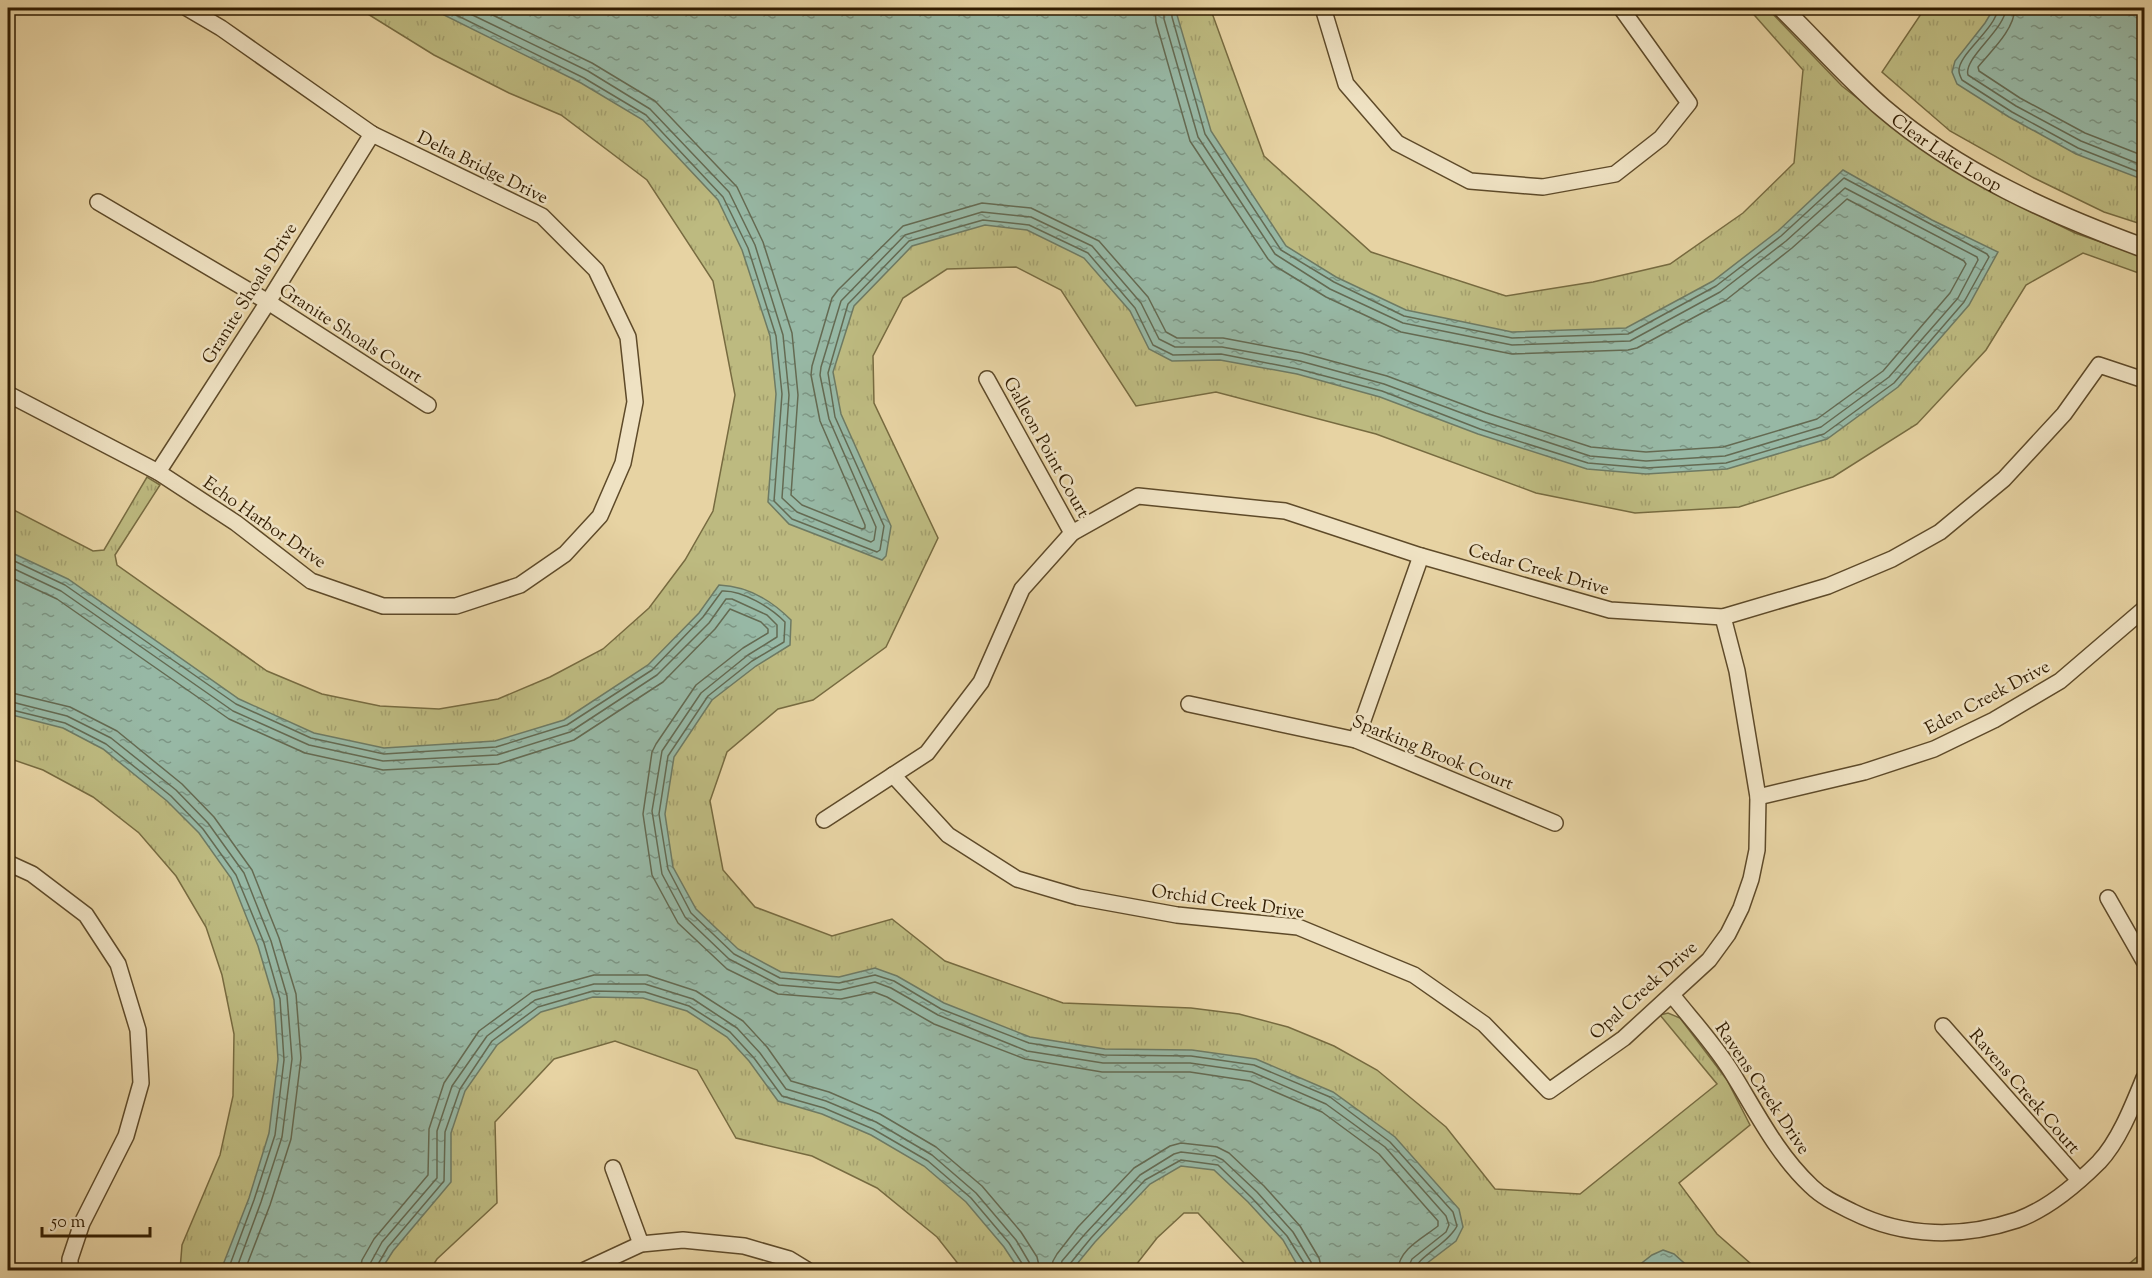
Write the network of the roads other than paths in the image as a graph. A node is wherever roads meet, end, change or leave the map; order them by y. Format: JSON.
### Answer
{"nodes":[{"id":1,"x":187,"y":8,"type":"edge"},
{"id":2,"x":1323,"y":8,"type":"edge"},
{"id":3,"x":1621,"y":8,"type":"edge"},
{"id":4,"x":1782,"y":8,"type":"edge"},
{"id":5,"x":372,"y":134,"type":"junction"},
{"id":6,"x":98,"y":202,"type":"dead end"},
{"id":7,"x":2145,"y":248,"type":"edge"},
{"id":8,"x":268,"y":302,"type":"junction"},
{"id":9,"x":987,"y":379,"type":"dead end"},
{"id":10,"x":2145,"y":380,"type":"edge"},
{"id":11,"x":8,"y":394,"type":"edge"},
{"id":12,"x":428,"y":405,"type":"dead end"},
{"id":13,"x":158,"y":472,"type":"junction"},
{"id":14,"x":600,"y":516,"type":"joint"},
{"id":15,"x":1072,"y":533,"type":"junction"},
{"id":16,"x":1421,"y":556,"type":"junction"},
{"id":17,"x":2145,"y":609,"type":"edge"},
{"id":18,"x":1723,"y":617,"type":"junction"},
{"id":19,"x":1189,"y":704,"type":"dead end"},
{"id":20,"x":1356,"y":740,"type":"junction"},
{"id":21,"x":893,"y":775,"type":"junction"},
{"id":22,"x":1758,"y":797,"type":"junction"},
{"id":23,"x":824,"y":820,"type":"dead end"},
{"id":24,"x":1555,"y":823,"type":"dead end"},
{"id":25,"x":8,"y":863,"type":"edge"},
{"id":26,"x":2108,"y":898,"type":"dead end"},
{"id":27,"x":2145,"y":961,"type":"edge"},
{"id":28,"x":1672,"y":995,"type":"junction"},
{"id":29,"x":1943,"y":1026,"type":"dead end"},
{"id":30,"x":2145,"y":1078,"type":"edge"},
{"id":31,"x":1549,"y":1091,"type":"joint"},
{"id":32,"x":613,"y":1168,"type":"dead end"},
{"id":33,"x":2079,"y":1180,"type":"junction"},
{"id":34,"x":641,"y":1244,"type":"junction"},
{"id":35,"x":70,"y":1270,"type":"edge"},
{"id":36,"x":585,"y":1270,"type":"edge"},
{"id":37,"x":807,"y":1270,"type":"edge"}],
"edges":[{"from":1,"to":5,"type":"street","name":"Delta Bridge Drive"},
{"from":2,"to":3,"type":"street"},
{"from":4,"to":7,"type":"street","name":"Clear Lake Loop"},
{"from":5,"to":8,"type":"street","name":"Granite Shoals Drive"},
{"from":5,"to":14,"type":"street","name":"Delta Bridge Drive"},
{"from":6,"to":8,"type":"street","name":"Granite Shoals Court"},
{"from":8,"to":12,"type":"street","name":"Granite Shoals Court"},
{"from":8,"to":13,"type":"street","name":"Granite Shoals Drive"},
{"from":9,"to":15,"type":"street","name":"Galleon Point Court"},
{"from":10,"to":18,"type":"street","name":"Cedar Creek Drive"},
{"from":11,"to":13,"type":"street","name":"Echo Harbor Drive"},
{"from":13,"to":14,"type":"street","name":"Echo Harbor Drive"},
{"from":15,"to":16,"type":"street","name":"Cedar Creek Drive"},
{"from":15,"to":21,"type":"street","name":"Cedar Creek Drive"},
{"from":16,"to":18,"type":"street","name":"Cedar Creek Drive"},
{"from":16,"to":20,"type":"street"},
{"from":17,"to":22,"type":"street","name":"Eden Creek Drive"},
{"from":18,"to":22,"type":"street","name":"Opal Creek Drive"},
{"from":19,"to":20,"type":"street","name":"Sparking Brook Court"},
{"from":20,"to":24,"type":"street","name":"Sparking Brook Court"},
{"from":21,"to":23,"type":"street","name":"Cedar Creek Drive"},
{"from":21,"to":31,"type":"street","name":"Orchid Creek Drive"},
{"from":22,"to":28,"type":"street","name":"Opal Creek Drive"},
{"from":25,"to":35,"type":"street"},
{"from":26,"to":27,"type":"street"},
{"from":28,"to":31,"type":"street","name":"Opal Creek Drive"},
{"from":28,"to":33,"type":"street","name":"Ravens Creek Drive"},
{"from":29,"to":33,"type":"street","name":"Ravens Creek Court"},
{"from":30,"to":33,"type":"street","name":"Ravens Creek Drive"},
{"from":32,"to":34,"type":"street"},
{"from":34,"to":36,"type":"street"},
{"from":34,"to":37,"type":"street"}]}
